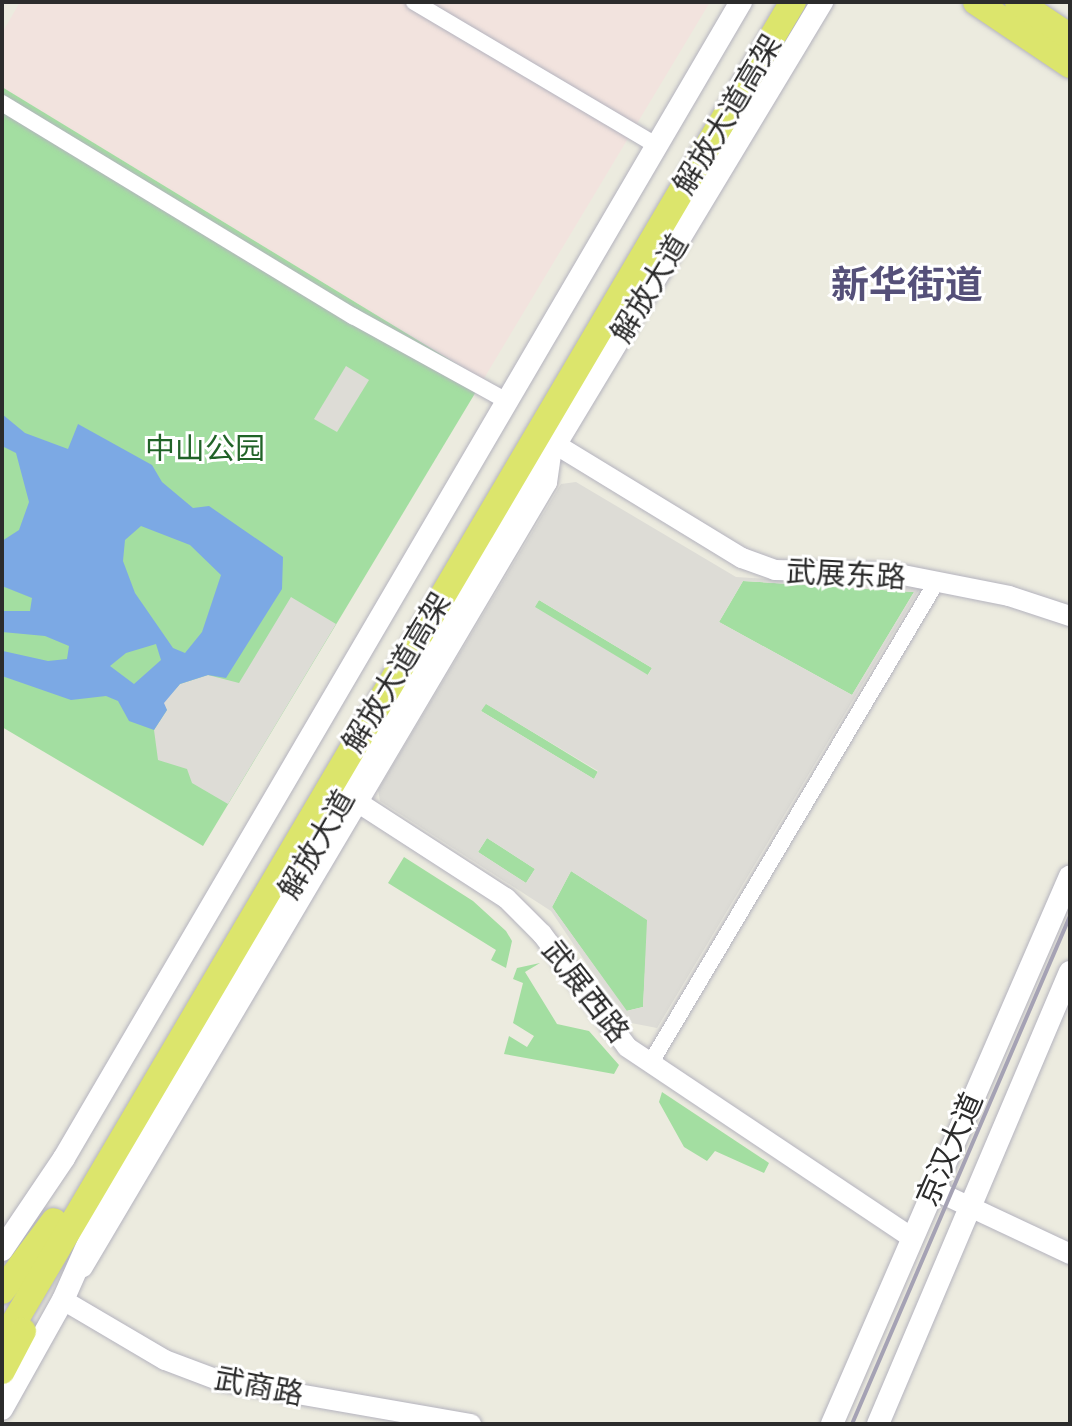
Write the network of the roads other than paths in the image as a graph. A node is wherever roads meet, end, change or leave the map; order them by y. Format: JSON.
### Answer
{"nodes":[{"id":1,"x":414,"y":2,"type":"edge"},
{"id":2,"x":741,"y":2,"type":"edge"},
{"id":3,"x":774,"y":2,"type":"edge"},
{"id":4,"x":793,"y":2,"type":"edge"},
{"id":5,"x":822,"y":2,"type":"edge"},
{"id":6,"x":976,"y":2,"type":"edge"},
{"id":7,"x":1018,"y":2,"type":"edge"},
{"id":8,"x":1070,"y":37,"type":"edge"},
{"id":9,"x":1070,"y":65,"type":"edge"},
{"id":10,"x":2,"y":103,"type":"edge"},
{"id":11,"x":656,"y":145,"type":"junction"},
{"id":12,"x":509,"y":402,"type":"junction"},
{"id":13,"x":555,"y":444,"type":"junction"},
{"id":14,"x":937,"y":581,"type":"junction"},
{"id":15,"x":1070,"y":616,"type":"edge"},
{"id":16,"x":351,"y":798,"type":"junction"},
{"id":17,"x":1070,"y":876,"type":"edge"},
{"id":18,"x":1070,"y":972,"type":"edge"},
{"id":19,"x":650,"y":1064,"type":"junction"},
{"id":20,"x":932,"y":1189,"type":"junction"},
{"id":21,"x":971,"y":1209,"type":"junction"},
{"id":22,"x":60,"y":1224,"type":"junction"},
{"id":23,"x":911,"y":1237,"type":"junction"},
{"id":24,"x":2,"y":1250,"type":"edge"},
{"id":25,"x":1070,"y":1254,"type":"edge"},
{"id":26,"x":2,"y":1291,"type":"edge"},
{"id":27,"x":63,"y":1300,"type":"junction"},
{"id":28,"x":2,"y":1312,"type":"edge"},
{"id":29,"x":2,"y":1343,"type":"edge"},
{"id":30,"x":2,"y":1371,"type":"edge"},
{"id":31,"x":2,"y":1409,"type":"edge"},
{"id":32,"x":471,"y":1424,"type":"edge"},
{"id":33,"x":832,"y":1424,"type":"edge"},
{"id":34,"x":878,"y":1424,"type":"edge"}],
"edges":[{"from":1,"to":11,"type":"street"},
{"from":2,"to":11,"type":"main road","name":"解放大道"},
{"from":3,"to":22,"type":"main road","name":"解放大道高架"},
{"from":4,"to":22,"type":"main road","name":"解放大道高架"},
{"from":5,"to":13,"type":"main road","name":"解放大道"},
{"from":6,"to":9,"type":"main road"},
{"from":7,"to":8,"type":"main road"},
{"from":10,"to":12,"type":"street"},
{"from":11,"to":12,"type":"main road","name":"解放大道"},
{"from":12,"to":24,"type":"main road","name":"解放大道"},
{"from":13,"to":14,"type":"street","name":"武展东路"},
{"from":13,"to":16,"type":"main road","name":"解放大道"},
{"from":14,"to":15,"type":"street","name":"武展东路"},
{"from":14,"to":19,"type":"street"},
{"from":16,"to":19,"type":"street","name":"武展西路"},
{"from":16,"to":27,"type":"main road","name":"解放大道"},
{"from":17,"to":20,"type":"main road","name":"京汉大道"},
{"from":18,"to":21,"type":"main road","name":"京汉大道"},
{"from":19,"to":23,"type":"street","name":"武展西路"},
{"from":20,"to":21,"type":"street"},
{"from":20,"to":23,"type":"main road","name":"京汉大道"},
{"from":21,"to":25,"type":"street"},
{"from":21,"to":34,"type":"main road","name":"京汉大道"},
{"from":22,"to":26,"type":"main road"},
{"from":22,"to":28,"type":"main road","name":"解放大道高架"},
{"from":22,"to":29,"type":"main road","name":"解放大道高架"},
{"from":22,"to":30,"type":"main road"},
{"from":23,"to":33,"type":"main road","name":"京汉大道"},
{"from":27,"to":31,"type":"main road","name":"解放大道"},
{"from":27,"to":32,"type":"street","name":"武商路"}]}
